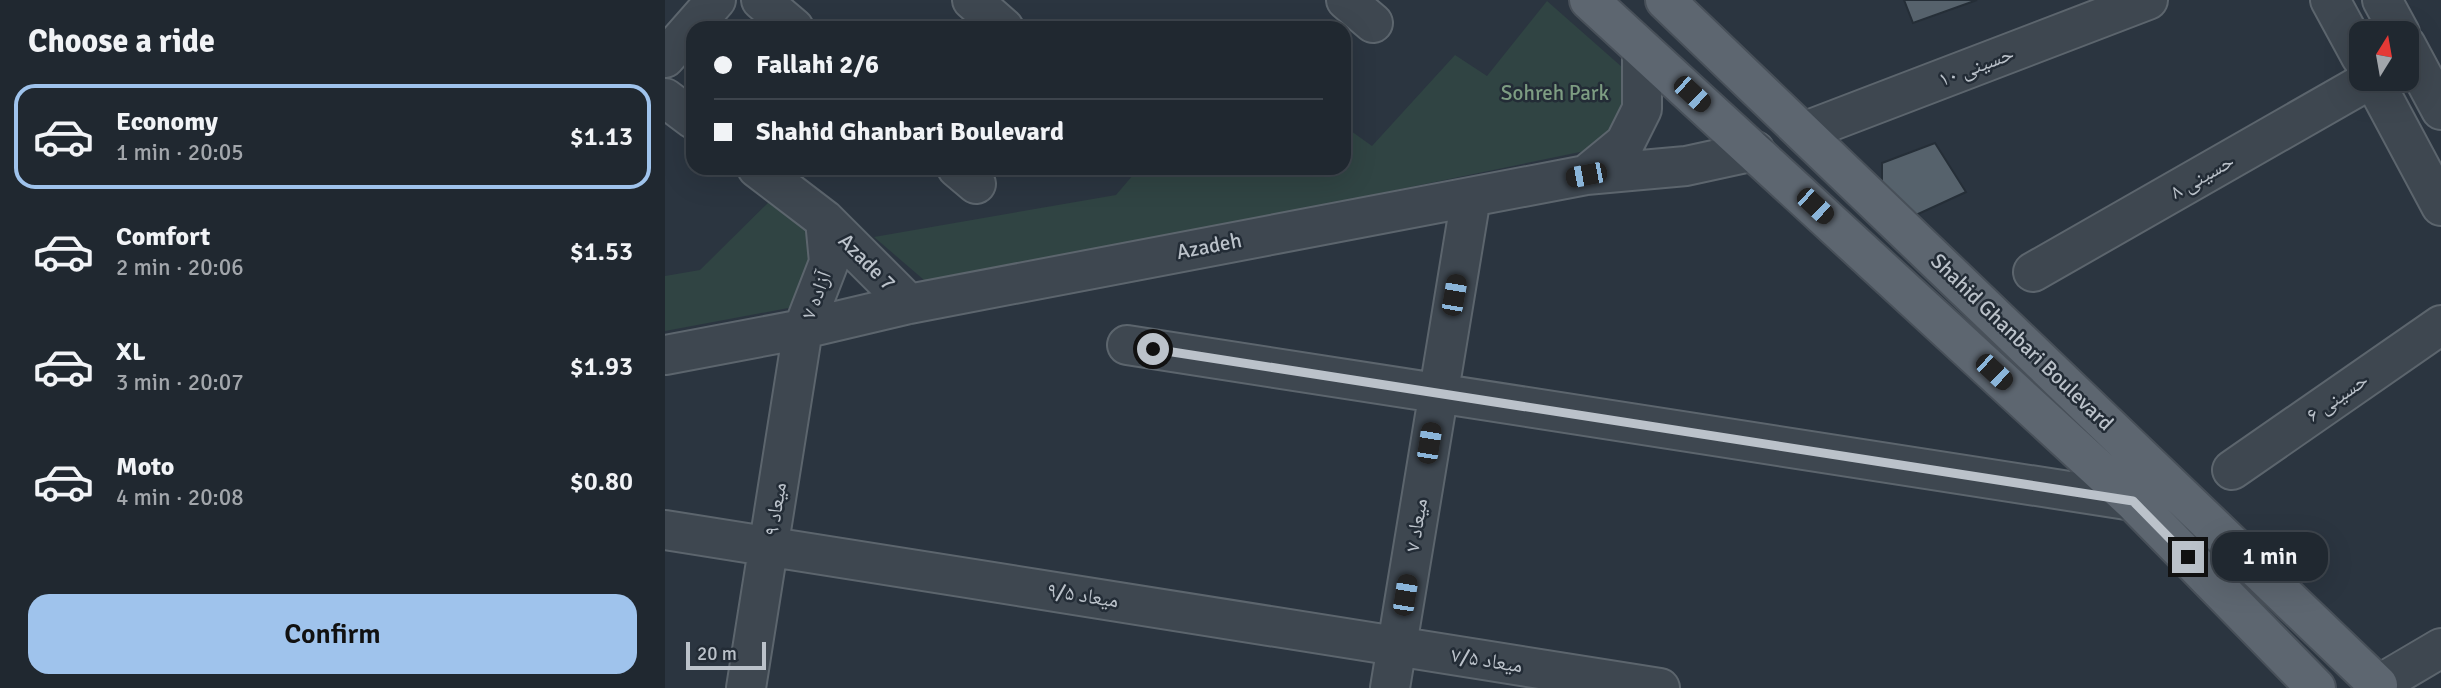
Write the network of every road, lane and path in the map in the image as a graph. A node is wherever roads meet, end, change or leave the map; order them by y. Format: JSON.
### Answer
{"nodes":[{"id":1,"x":716,"y":0,"type":"edge"},
{"id":2,"x":761,"y":0,"type":"edge"},
{"id":3,"x":972,"y":0,"type":"edge"},
{"id":4,"x":1589,"y":0,"type":"edge"},
{"id":5,"x":1665,"y":0,"type":"edge"},
{"id":6,"x":2148,"y":0,"type":"edge"},
{"id":7,"x":2330,"y":0,"type":"edge"},
{"id":8,"x":2382,"y":0,"type":"edge"},
{"id":9,"x":698,"y":21,"type":"edge"},
{"id":10,"x":786,"y":21,"type":"edge"},
{"id":11,"x":996,"y":21,"type":"edge"},
{"id":12,"x":2393,"y":21,"type":"edge"},
{"id":13,"x":686,"y":34,"type":"edge"},
{"id":14,"x":2349,"y":35,"type":"edge"},
{"id":15,"x":1642,"y":49,"type":"junction"},
{"id":16,"x":665,"y":58,"type":"edge"},
{"id":17,"x":2419,"y":69,"type":"edge"},
{"id":18,"x":2351,"y":91,"type":"edge"},
{"id":19,"x":2379,"y":91,"type":"edge"},
{"id":20,"x":665,"y":98,"type":"edge"},
{"id":21,"x":2441,"y":110,"type":"edge"},
{"id":22,"x":686,"y":114,"type":"edge"},
{"id":23,"x":1803,"y":132,"type":"junction"},
{"id":24,"x":1755,"y":151,"type":"junction"},
{"id":25,"x":766,"y":175,"type":"edge"},
{"id":26,"x":1586,"y":175,"type":"junction"},
{"id":27,"x":1471,"y":197,"type":"junction"},
{"id":28,"x":2441,"y":206,"type":"edge"},
{"id":29,"x":825,"y":220,"type":"junction"},
{"id":30,"x":2032,"y":272,"type":"dead end"},
{"id":31,"x":909,"y":304,"type":"junction"},
{"id":32,"x":2441,"y":325,"type":"edge"},
{"id":33,"x":803,"y":329,"type":"junction"},
{"id":34,"x":1127,"y":345,"type":"dead end"},
{"id":35,"x":665,"y":355,"type":"edge"},
{"id":36,"x":1437,"y":393,"type":"junction"},
{"id":37,"x":2232,"y":470,"type":"dead end"},
{"id":38,"x":2133,"y":501,"type":"junction"},
{"id":39,"x":665,"y":530,"type":"edge"},
{"id":40,"x":769,"y":545,"type":"junction"},
{"id":41,"x":1397,"y":645,"type":"junction"},
{"id":42,"x":2441,"y":648,"type":"edge"},
{"id":43,"x":2377,"y":687,"type":"edge"},
{"id":44,"x":747,"y":688,"type":"edge"},
{"id":45,"x":1390,"y":688,"type":"edge"},
{"id":46,"x":1660,"y":688,"type":"edge"},
{"id":47,"x":2316,"y":688,"type":"edge"}],
"edges":[{"from":1,"to":9,"type":"street"},
{"from":2,"to":10,"type":"street"},
{"from":3,"to":11,"type":"street"},
{"from":4,"to":15,"type":"main road","name":"Shahid Ghanbari Boulevard"},
{"from":5,"to":23,"type":"main road","name":"Shahid Ghanbari Boulevard"},
{"from":6,"to":23,"type":"street","name":"حسینی ۱۰"},
{"from":7,"to":14,"type":"street"},
{"from":8,"to":12,"type":"street"},
{"from":13,"to":16,"type":"street"},
{"from":15,"to":24,"type":"main road","name":"Shahid Ghanbari Boulevard"},
{"from":15,"to":26,"type":"street"},
{"from":17,"to":21,"type":"street"},
{"from":18,"to":30,"type":"street","name":"حسینی ۸"},
{"from":19,"to":28,"type":"street"},
{"from":20,"to":22,"type":"street"},
{"from":23,"to":43,"type":"main road","name":"Shahid Ghanbari Boulevard"},
{"from":24,"to":26,"type":"street","name":"Azadeh"},
{"from":24,"to":38,"type":"main road","name":"Shahid Ghanbari Boulevard"},
{"from":25,"to":29,"type":"street","name":"Azade 7"},
{"from":26,"to":27,"type":"street","name":"Azadeh"},
{"from":27,"to":31,"type":"street","name":"Azadeh"},
{"from":27,"to":36,"type":"street","name":"میعاد ۷"},
{"from":29,"to":31,"type":"street","name":"Azade 7"},
{"from":29,"to":33,"type":"street","name":"آزاده ۷"},
{"from":31,"to":33,"type":"street","name":"Azadeh"},
{"from":32,"to":37,"type":"street","name":"حسینی ۶"},
{"from":33,"to":35,"type":"street","name":"Azadeh"},
{"from":33,"to":40,"type":"street","name":"میعاد ۹"},
{"from":34,"to":36,"type":"street"},
{"from":36,"to":38,"type":"street"},
{"from":36,"to":41,"type":"street","name":"میعاد ۷"},
{"from":38,"to":47,"type":"main road","name":"Shahid Ghanbari Boulevard"},
{"from":39,"to":40,"type":"street","name":"میعاد ۹/۵"},
{"from":40,"to":41,"type":"street","name":"میعاد ۹/۵"},
{"from":40,"to":44,"type":"street","name":"میعاد ۹"},
{"from":41,"to":45,"type":"street","name":"میعاد ۷"},
{"from":41,"to":46,"type":"street","name":"میعاد ۷/۵"},
{"from":42,"to":43,"type":"street"}]}
